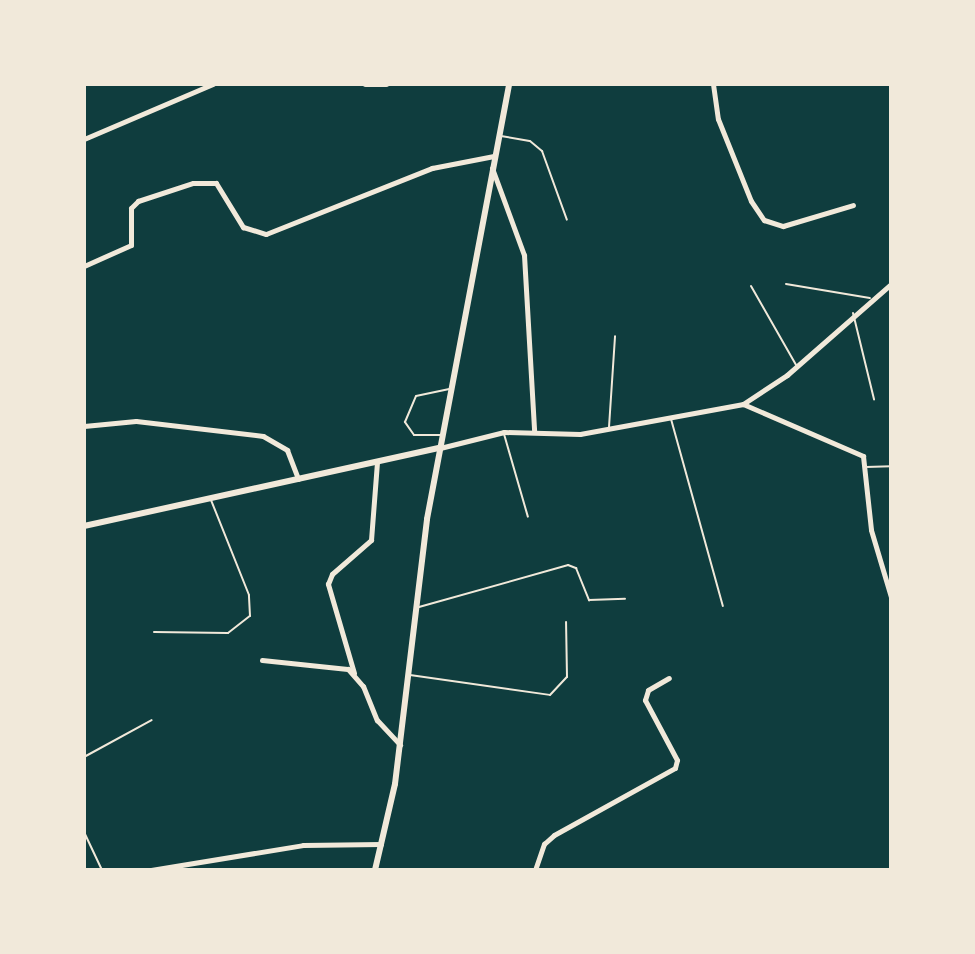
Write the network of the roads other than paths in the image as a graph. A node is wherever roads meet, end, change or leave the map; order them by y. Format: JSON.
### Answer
{"nodes":[{"id":1,"x":213,"y":84,"type":"edge"},
{"id":2,"x":365,"y":84,"type":"edge"},
{"id":3,"x":386,"y":84,"type":"edge"},
{"id":4,"x":509,"y":84,"type":"edge"},
{"id":5,"x":713,"y":84,"type":"edge"},
{"id":6,"x":498,"y":136,"type":"junction"},
{"id":7,"x":84,"y":139,"type":"edge"},
{"id":8,"x":494,"y":156,"type":"junction"},
{"id":9,"x":492,"y":167,"type":"junction"},
{"id":10,"x":853,"y":205,"type":"dead end"},
{"id":11,"x":567,"y":220,"type":"dead end"},
{"id":12,"x":84,"y":266,"type":"edge"},
{"id":13,"x":786,"y":284,"type":"dead end"},
{"id":14,"x":891,"y":284,"type":"edge"},
{"id":15,"x":751,"y":286,"type":"dead end"},
{"id":16,"x":870,"y":298,"type":"junction"},
{"id":17,"x":853,"y":313,"type":"junction"},
{"id":18,"x":615,"y":336,"type":"dead end"},
{"id":19,"x":796,"y":366,"type":"junction"},
{"id":20,"x":449,"y":389,"type":"junction"},
{"id":21,"x":874,"y":399,"type":"dead end"},
{"id":22,"x":743,"y":404,"type":"junction"},
{"id":23,"x":671,"y":417,"type":"junction"},
{"id":24,"x":84,"y":426,"type":"edge"},
{"id":25,"x":609,"y":428,"type":"junction"},
{"id":26,"x":534,"y":431,"type":"junction"},
{"id":27,"x":504,"y":432,"type":"junction"},
{"id":28,"x":441,"y":434,"type":"junction"},
{"id":29,"x":439,"y":448,"type":"junction"},
{"id":30,"x":377,"y":462,"type":"junction"},
{"id":31,"x":891,"y":466,"type":"edge"},
{"id":32,"x":866,"y":467,"type":"junction"},
{"id":33,"x":298,"y":479,"type":"junction"},
{"id":34,"x":210,"y":499,"type":"junction"},
{"id":35,"x":528,"y":517,"type":"dead end"},
{"id":36,"x":84,"y":526,"type":"edge"},
{"id":37,"x":889,"y":586,"type":"edge"},
{"id":38,"x":891,"y":597,"type":"edge"},
{"id":39,"x":625,"y":599,"type":"dead end"},
{"id":40,"x":723,"y":606,"type":"dead end"},
{"id":41,"x":416,"y":608,"type":"junction"},
{"id":42,"x":566,"y":622,"type":"dead end"},
{"id":43,"x":154,"y":632,"type":"dead end"},
{"id":44,"x":262,"y":660,"type":"dead end"},
{"id":45,"x":354,"y":673,"type":"junction"},
{"id":46,"x":408,"y":675,"type":"junction"},
{"id":47,"x":669,"y":678,"type":"dead end"},
{"id":48,"x":152,"y":720,"type":"dead end"},
{"id":49,"x":400,"y":745,"type":"junction"},
{"id":50,"x":84,"y":757,"type":"edge"},
{"id":51,"x":84,"y":832,"type":"edge"},
{"id":52,"x":381,"y":844,"type":"junction"},
{"id":53,"x":102,"y":870,"type":"edge"},
{"id":54,"x":151,"y":870,"type":"edge"},
{"id":55,"x":375,"y":870,"type":"edge"},
{"id":56,"x":535,"y":870,"type":"edge"}],
"edges":[{"from":1,"to":7,"type":"street"},
{"from":2,"to":3,"type":"street"},
{"from":4,"to":6,"type":"street"},
{"from":5,"to":10,"type":"street"},
{"from":6,"to":8,"type":"street"},
{"from":6,"to":11,"type":"lane"},
{"from":8,"to":9,"type":"street"},
{"from":8,"to":12,"type":"street"},
{"from":9,"to":20,"type":"street"},
{"from":9,"to":26,"type":"street"},
{"from":13,"to":16,"type":"lane"},
{"from":14,"to":16,"type":"street"},
{"from":15,"to":19,"type":"lane"},
{"from":16,"to":17,"type":"street"},
{"from":17,"to":19,"type":"street"},
{"from":17,"to":21,"type":"lane"},
{"from":18,"to":25,"type":"lane"},
{"from":19,"to":22,"type":"street"},
{"from":20,"to":28,"type":"street"},
{"from":20,"to":28,"type":"lane"},
{"from":22,"to":23,"type":"street"},
{"from":22,"to":32,"type":"street"},
{"from":23,"to":25,"type":"street"},
{"from":23,"to":40,"type":"lane"},
{"from":24,"to":33,"type":"street"},
{"from":25,"to":26,"type":"street"},
{"from":26,"to":27,"type":"street"},
{"from":27,"to":29,"type":"street"},
{"from":27,"to":35,"type":"lane"},
{"from":28,"to":29,"type":"street"},
{"from":29,"to":30,"type":"street"},
{"from":29,"to":41,"type":"street"},
{"from":30,"to":33,"type":"street"},
{"from":30,"to":45,"type":"street"},
{"from":31,"to":32,"type":"lane"},
{"from":32,"to":37,"type":"street"},
{"from":33,"to":34,"type":"street"},
{"from":34,"to":36,"type":"street"},
{"from":34,"to":43,"type":"lane"},
{"from":37,"to":38,"type":"street"},
{"from":39,"to":41,"type":"lane"},
{"from":41,"to":46,"type":"street"},
{"from":42,"to":46,"type":"lane"},
{"from":44,"to":45,"type":"street"},
{"from":45,"to":49,"type":"street"},
{"from":46,"to":49,"type":"street"},
{"from":47,"to":56,"type":"street"},
{"from":48,"to":50,"type":"lane"},
{"from":49,"to":52,"type":"street"},
{"from":51,"to":53,"type":"lane"},
{"from":52,"to":54,"type":"street"},
{"from":52,"to":55,"type":"street"}]}
